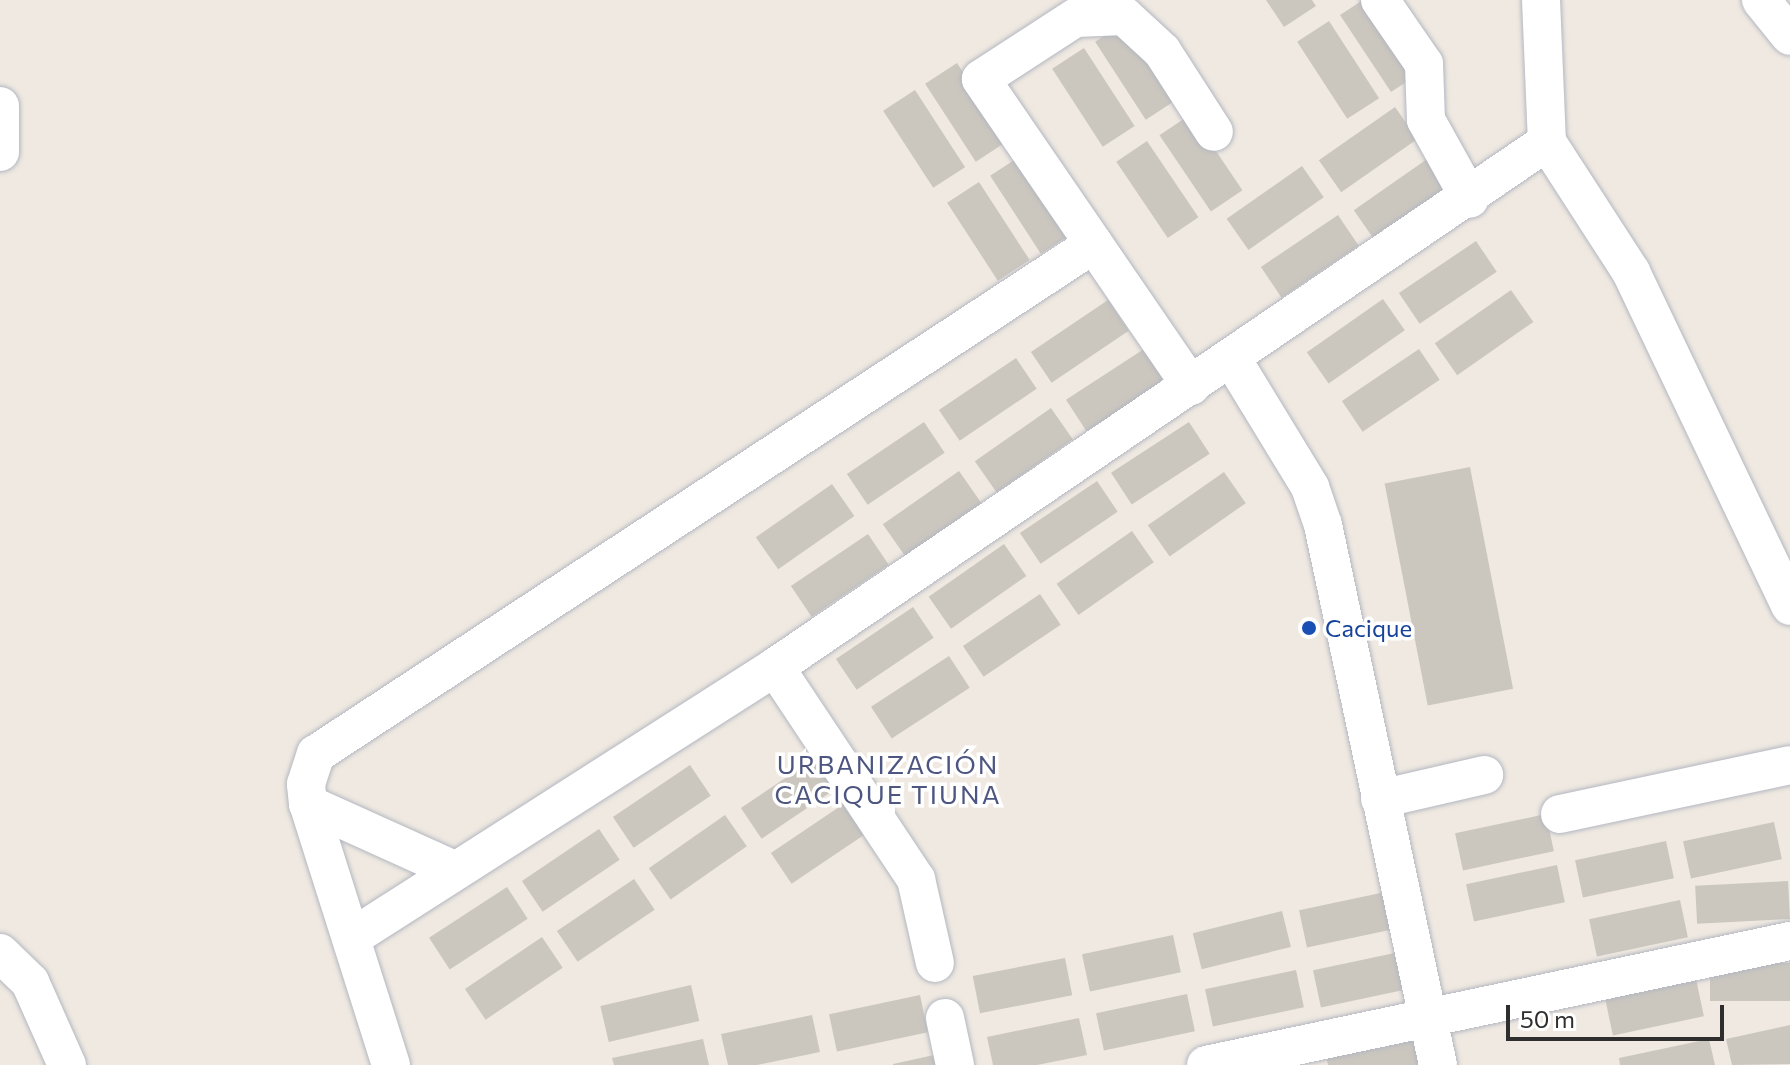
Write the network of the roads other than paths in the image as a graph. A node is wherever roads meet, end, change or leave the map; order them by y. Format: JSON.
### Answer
{"nodes":[{"id":1,"x":1380,"y":0,"type":"edge"},
{"id":2,"x":1541,"y":0,"type":"edge"},
{"id":3,"x":1761,"y":0,"type":"edge"},
{"id":4,"x":1790,"y":36,"type":"edge"},
{"id":5,"x":0,"y":106,"type":"edge"},
{"id":6,"x":1214,"y":132,"type":"dead end"},
{"id":7,"x":1547,"y":142,"type":"junction"},
{"id":8,"x":0,"y":152,"type":"edge"},
{"id":9,"x":1470,"y":199,"type":"junction"},
{"id":10,"x":1094,"y":244,"type":"junction"},
{"id":11,"x":1232,"y":359,"type":"junction"},
{"id":12,"x":1191,"y":386,"type":"junction"},
{"id":13,"x":1790,"y":606,"type":"edge"},
{"id":14,"x":775,"y":667,"type":"junction"},
{"id":15,"x":1790,"y":765,"type":"edge"},
{"id":16,"x":1484,"y":775,"type":"dead end"},
{"id":17,"x":1380,"y":799,"type":"junction"},
{"id":18,"x":308,"y":804,"type":"junction"},
{"id":19,"x":1560,"y":814,"type":"dead end"},
{"id":20,"x":454,"y":870,"type":"junction"},
{"id":21,"x":351,"y":938,"type":"junction"},
{"id":22,"x":1790,"y":941,"type":"edge"},
{"id":23,"x":0,"y":953,"type":"edge"},
{"id":24,"x":935,"y":963,"type":"dead end"},
{"id":25,"x":945,"y":1018,"type":"dead end"},
{"id":26,"x":1426,"y":1021,"type":"junction"},
{"id":27,"x":67,"y":1065,"type":"edge"},
{"id":28,"x":391,"y":1065,"type":"edge"},
{"id":29,"x":955,"y":1065,"type":"edge"},
{"id":30,"x":1206,"y":1065,"type":"edge"},
{"id":31,"x":1438,"y":1065,"type":"edge"}],
"edges":[{"from":1,"to":9,"type":"street"},
{"from":2,"to":7,"type":"street"},
{"from":3,"to":4,"type":"street"},
{"from":5,"to":8,"type":"street"},
{"from":6,"to":10,"type":"street"},
{"from":7,"to":9,"type":"street"},
{"from":7,"to":13,"type":"street"},
{"from":9,"to":11,"type":"street"},
{"from":10,"to":12,"type":"street"},
{"from":10,"to":18,"type":"street"},
{"from":11,"to":12,"type":"street"},
{"from":11,"to":17,"type":"street"},
{"from":12,"to":14,"type":"street"},
{"from":14,"to":20,"type":"street"},
{"from":14,"to":24,"type":"street"},
{"from":15,"to":19,"type":"street"},
{"from":16,"to":17,"type":"street"},
{"from":17,"to":26,"type":"street"},
{"from":18,"to":20,"type":"street"},
{"from":18,"to":21,"type":"street"},
{"from":20,"to":21,"type":"street"},
{"from":21,"to":28,"type":"street"},
{"from":22,"to":26,"type":"street"},
{"from":23,"to":27,"type":"street"},
{"from":25,"to":29,"type":"street"},
{"from":26,"to":30,"type":"street"},
{"from":26,"to":31,"type":"street"}]}
